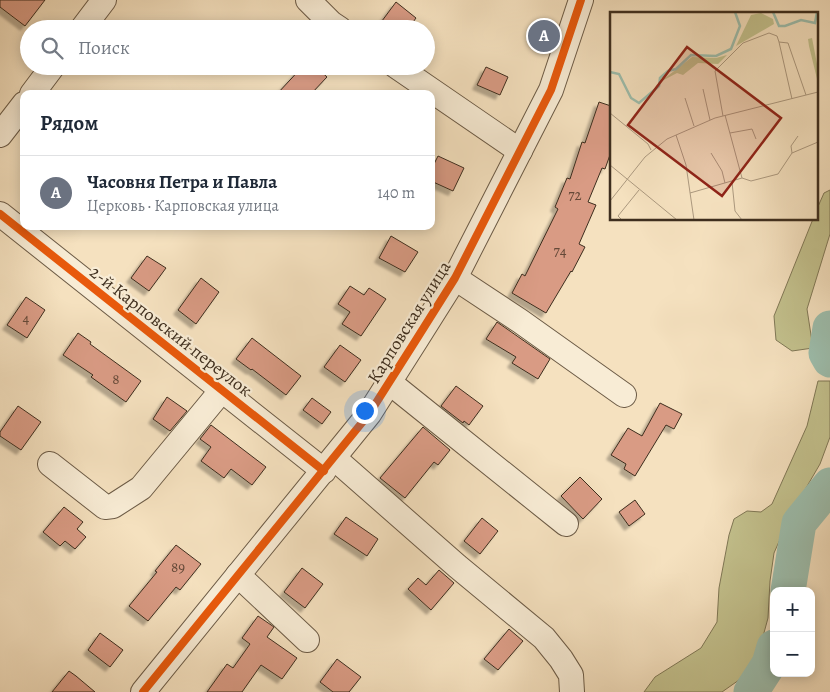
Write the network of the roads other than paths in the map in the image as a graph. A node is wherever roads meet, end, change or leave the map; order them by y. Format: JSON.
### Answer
{"nodes":[{"id":1,"x":104,"y":0,"type":"edge"},
{"id":2,"x":308,"y":0,"type":"edge"},
{"id":3,"x":581,"y":0,"type":"edge"},
{"id":4,"x":89,"y":20,"type":"edge"},
{"id":5,"x":328,"y":20,"type":"edge"},
{"id":6,"x":48,"y":75,"type":"edge"},
{"id":7,"x":409,"y":75,"type":"edge"},
{"id":8,"x":41,"y":90,"type":"edge"},
{"id":9,"x":431,"y":90,"type":"edge"},
{"id":10,"x":435,"y":93,"type":"edge"},
{"id":11,"x":20,"y":107,"type":"edge"},
{"id":12,"x":2,"y":123,"type":"edge"},
{"id":13,"x":520,"y":151,"type":"junction"},
{"id":14,"x":0,"y":214,"type":"edge"},
{"id":15,"x":20,"y":230,"type":"edge"},
{"id":16,"x":20,"y":230,"type":"edge"},
{"id":17,"x":455,"y":278,"type":"junction"},
{"id":18,"x":390,"y":382,"type":"junction"},
{"id":19,"x":222,"y":390,"type":"junction"},
{"id":20,"x":624,"y":395,"type":"dead end"},
{"id":21,"x":50,"y":464,"type":"dead end"},
{"id":22,"x":329,"y":464,"type":"junction"},
{"id":23,"x":566,"y":524,"type":"dead end"},
{"id":24,"x":238,"y":575,"type":"junction"},
{"id":25,"x":308,"y":640,"type":"dead end"},
{"id":26,"x":143,"y":692,"type":"edge"},
{"id":27,"x":572,"y":692,"type":"edge"}],
"edges":[{"from":1,"to":4,"type":"street"},
{"from":2,"to":5,"type":"street"},
{"from":3,"to":13,"type":"street","name":"Карповская улица"},
{"from":6,"to":8,"type":"street"},
{"from":7,"to":9,"type":"street"},
{"from":10,"to":13,"type":"street"},
{"from":11,"to":12,"type":"street"},
{"from":13,"to":17,"type":"street","name":"Карповская улица"},
{"from":14,"to":15,"type":"street","name":"2-й Карповский переулок"},
{"from":16,"to":19,"type":"street","name":"2-й Карповский переулок"},
{"from":17,"to":18,"type":"street","name":"Карповская улица"},
{"from":17,"to":20,"type":"street"},
{"from":18,"to":22,"type":"street","name":"Карповская улица"},
{"from":18,"to":23,"type":"street"},
{"from":19,"to":21,"type":"street"},
{"from":19,"to":22,"type":"street","name":"2-й Карповский переулок"},
{"from":22,"to":24,"type":"street","name":"Карповская улица"},
{"from":22,"to":27,"type":"street","name":"2-й Карповский переулок"},
{"from":24,"to":25,"type":"street"},
{"from":24,"to":26,"type":"street","name":"Карповская улица"}]}
